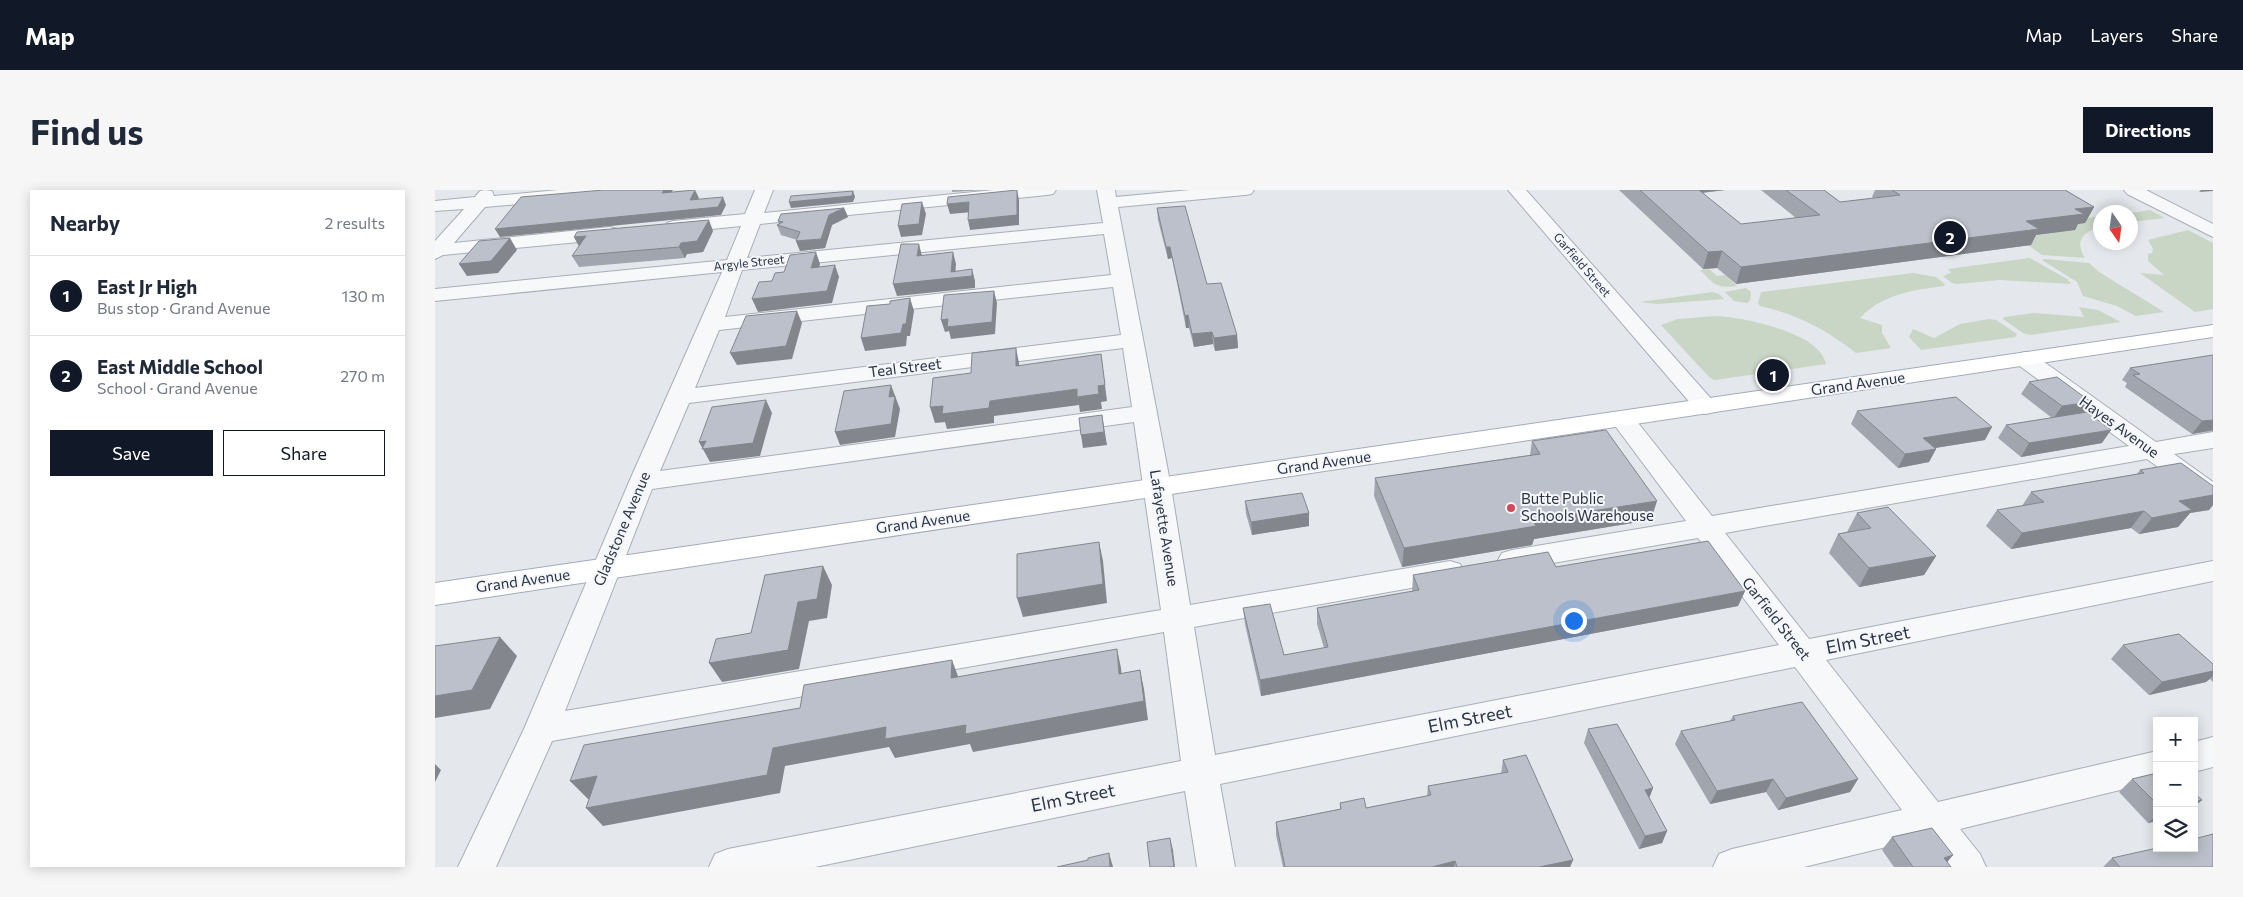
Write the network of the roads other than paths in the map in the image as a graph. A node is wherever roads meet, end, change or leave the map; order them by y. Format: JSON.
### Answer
{"nodes":[{"id":1,"x":617,"y":190,"type":"edge"},
{"id":2,"x":764,"y":190,"type":"edge"},
{"id":3,"x":1047,"y":190,"type":"edge"},
{"id":4,"x":1245,"y":190,"type":"edge"},
{"id":5,"x":1517,"y":190,"type":"edge"},
{"id":6,"x":2133,"y":190,"type":"edge"},
{"id":7,"x":485,"y":196,"type":"edge"},
{"id":8,"x":1107,"y":196,"type":"edge"},
{"id":9,"x":435,"y":206,"type":"edge"},
{"id":10,"x":753,"y":219,"type":"junction"},
{"id":11,"x":1111,"y":228,"type":"junction"},
{"id":12,"x":654,"y":229,"type":"edge"},
{"id":13,"x":2213,"y":231,"type":"edge"},
{"id":14,"x":625,"y":232,"type":"edge"},
{"id":15,"x":436,"y":251,"type":"edge"},
{"id":16,"x":736,"y":264,"type":"junction"},
{"id":17,"x":1120,"y":280,"type":"junction"},
{"id":18,"x":441,"y":294,"type":"edge"},
{"id":19,"x":711,"y":325,"type":"junction"},
{"id":20,"x":2213,"y":331,"type":"edge"},
{"id":21,"x":1131,"y":340,"type":"junction"},
{"id":22,"x":2025,"y":359,"type":"junction"},
{"id":23,"x":679,"y":396,"type":"junction"},
{"id":24,"x":1706,"y":407,"type":"junction"},
{"id":25,"x":1144,"y":412,"type":"junction"},
{"id":26,"x":1622,"y":419,"type":"junction"},
{"id":27,"x":2213,"y":440,"type":"edge"},
{"id":28,"x":2151,"y":450,"type":"junction"},
{"id":29,"x":642,"y":482,"type":"junction"},
{"id":30,"x":1158,"y":487,"type":"junction"},
{"id":31,"x":2213,"y":495,"type":"edge"},
{"id":32,"x":1705,"y":527,"type":"junction"},
{"id":33,"x":605,"y":569,"type":"junction"},
{"id":34,"x":2213,"y":571,"type":"edge"},
{"id":35,"x":435,"y":594,"type":"edge"},
{"id":36,"x":1179,"y":618,"type":"junction"},
{"id":37,"x":1802,"y":653,"type":"junction"},
{"id":38,"x":541,"y":729,"type":"junction"},
{"id":39,"x":2213,"y":752,"type":"edge"},
{"id":40,"x":2198,"y":756,"type":"edge"},
{"id":41,"x":2153,"y":767,"type":"edge"},
{"id":42,"x":1200,"y":773,"type":"junction"},
{"id":43,"x":1930,"y":819,"type":"junction"},
{"id":44,"x":477,"y":867,"type":"edge"},
{"id":45,"x":728,"y":867,"type":"edge"},
{"id":46,"x":1216,"y":867,"type":"edge"},
{"id":47,"x":1732,"y":867,"type":"edge"},
{"id":48,"x":1967,"y":867,"type":"edge"}],
"edges":[{"from":1,"to":7,"type":"street"},
{"from":2,"to":10,"type":"street","name":"Gladstone Avenue"},
{"from":3,"to":10,"type":"street"},
{"from":4,"to":8,"type":"street"},
{"from":5,"to":24,"type":"street","name":"Garfield Street"},
{"from":6,"to":13,"type":"street"},
{"from":7,"to":9,"type":"street"},
{"from":7,"to":15,"type":"street"},
{"from":8,"to":11,"type":"street","name":"Lafayette Avenue"},
{"from":10,"to":12,"type":"street"},
{"from":10,"to":16,"type":"street","name":"Gladstone Avenue"},
{"from":11,"to":16,"type":"street","name":"Argyle Street"},
{"from":11,"to":17,"type":"street","name":"Lafayette Avenue"},
{"from":14,"to":15,"type":"street"},
{"from":16,"to":18,"type":"street","name":"Argyle Street"},
{"from":16,"to":19,"type":"street","name":"Gladstone Avenue"},
{"from":17,"to":19,"type":"street"},
{"from":17,"to":21,"type":"street","name":"Lafayette Avenue"},
{"from":19,"to":23,"type":"street","name":"Gladstone Avenue"},
{"from":20,"to":22,"type":"main road","name":"Grand Avenue"},
{"from":21,"to":23,"type":"street","name":"Teal Street"},
{"from":21,"to":25,"type":"street","name":"Lafayette Avenue"},
{"from":22,"to":24,"type":"main road","name":"Grand Avenue"},
{"from":22,"to":28,"type":"street","name":"Hayes Avenue"},
{"from":23,"to":29,"type":"street","name":"Gladstone Avenue"},
{"from":24,"to":26,"type":"main road","name":"Grand Avenue"},
{"from":25,"to":29,"type":"street"},
{"from":25,"to":30,"type":"street","name":"Lafayette Avenue"},
{"from":26,"to":30,"type":"main road","name":"Grand Avenue"},
{"from":26,"to":32,"type":"street","name":"Garfield Street"},
{"from":27,"to":28,"type":"street"},
{"from":28,"to":31,"type":"street","name":"Hayes Avenue"},
{"from":28,"to":32,"type":"street"},
{"from":29,"to":33,"type":"street","name":"Gladstone Avenue"},
{"from":30,"to":33,"type":"main road","name":"Grand Avenue"},
{"from":30,"to":36,"type":"street","name":"Lafayette Avenue"},
{"from":32,"to":36,"type":"street"},
{"from":32,"to":37,"type":"street","name":"Garfield Street"},
{"from":33,"to":35,"type":"main road","name":"Grand Avenue"},
{"from":33,"to":38,"type":"street","name":"Gladstone Avenue"},
{"from":34,"to":37,"type":"street","name":"Elm Street"},
{"from":36,"to":38,"type":"street"},
{"from":36,"to":42,"type":"street","name":"Lafayette Avenue"},
{"from":37,"to":42,"type":"street","name":"Elm Street"},
{"from":37,"to":43,"type":"street","name":"Garfield Street"},
{"from":38,"to":44,"type":"street","name":"Gladstone Avenue"},
{"from":39,"to":40,"type":"street"},
{"from":41,"to":43,"type":"street"},
{"from":42,"to":45,"type":"street","name":"Elm Street"},
{"from":42,"to":46,"type":"street","name":"Lafayette Avenue"},
{"from":43,"to":47,"type":"street"},
{"from":43,"to":48,"type":"street","name":"Garfield Street"}]}
